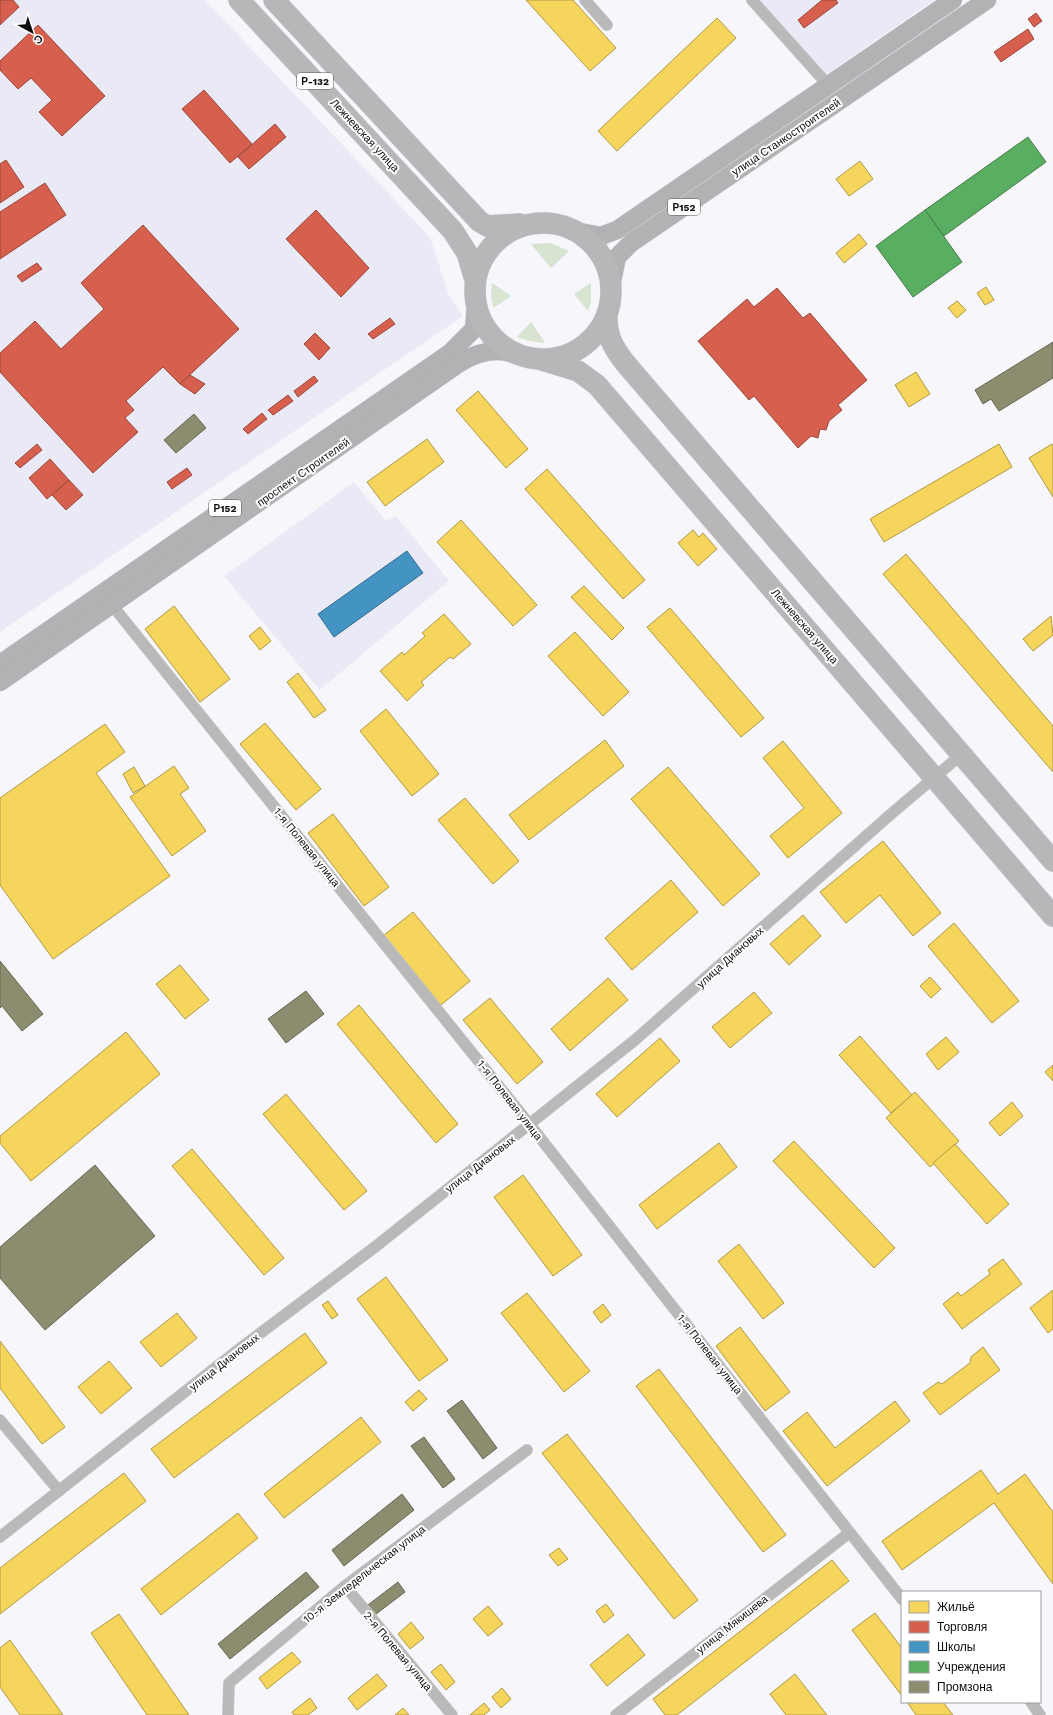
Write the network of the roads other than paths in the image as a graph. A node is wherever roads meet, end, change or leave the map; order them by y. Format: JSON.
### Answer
{"nodes":[{"id":1,"x":239,"y":0,"type":"edge"},
{"id":2,"x":274,"y":0,"type":"edge"},
{"id":3,"x":585,"y":0,"type":"edge"},
{"id":4,"x":752,"y":0,"type":"edge"},
{"id":5,"x":953,"y":0,"type":"edge"},
{"id":6,"x":987,"y":0,"type":"edge"},
{"id":7,"x":607,"y":25,"type":"dead end"},
{"id":8,"x":828,"y":85,"type":"junction"},
{"id":9,"x":526,"y":223,"type":"junction"},
{"id":10,"x":580,"y":232,"type":"junction"},
{"id":11,"x":475,"y":280,"type":"junction"},
{"id":12,"x":610,"y":291,"type":"junction"},
{"id":13,"x":476,"y":305,"type":"junction"},
{"id":14,"x":608,"y":314,"type":"junction"},
{"id":15,"x":514,"y":354,"type":"junction"},
{"id":16,"x":542,"y":360,"type":"junction"},
{"id":17,"x":107,"y":599,"type":"junction"},
{"id":18,"x":0,"y":664,"type":"edge"},
{"id":19,"x":0,"y":682,"type":"edge"},
{"id":20,"x":962,"y":754,"type":"junction"},
{"id":21,"x":934,"y":777,"type":"junction"},
{"id":22,"x":1053,"y":861,"type":"edge"},
{"id":23,"x":1053,"y":916,"type":"edge"},
{"id":24,"x":530,"y":1124,"type":"junction"},
{"id":25,"x":0,"y":1420,"type":"edge"},
{"id":26,"x":527,"y":1450,"type":"dead end"},
{"id":27,"x":59,"y":1491,"type":"junction"},
{"id":28,"x":849,"y":1532,"type":"junction"},
{"id":29,"x":0,"y":1537,"type":"edge"},
{"id":30,"x":345,"y":1586,"type":"junction"},
{"id":31,"x":901,"y":1599,"type":"edge"},
{"id":32,"x":1032,"y":1703,"type":"edge"},
{"id":33,"x":228,"y":1715,"type":"edge"},
{"id":34,"x":452,"y":1715,"type":"edge"},
{"id":35,"x":616,"y":1715,"type":"edge"},
{"id":36,"x":1040,"y":1715,"type":"edge"}],
"edges":[{"from":1,"to":11,"type":"highway","name":"Лежневская улица","number":"Р-132"},
{"from":2,"to":9,"type":"highway","number":"Р-132"},
{"from":3,"to":7,"type":"street"},
{"from":4,"to":8,"type":"street"},
{"from":5,"to":8,"type":"main road","name":"улица Станкостроителей","number":"Р152"},
{"from":6,"to":12,"type":"main road","name":"улица Станкостроителей","number":"Р152"},
{"from":8,"to":10,"type":"main road","name":"улица Станкостроителей","number":"Р152"},
{"from":9,"to":10,"type":"highway"},
{"from":9,"to":11,"type":"highway"},
{"from":10,"to":12,"type":"highway"},
{"from":11,"to":13,"type":"highway"},
{"from":12,"to":14,"type":"highway"},
{"from":13,"to":15,"type":"highway"},
{"from":13,"to":17,"type":"main road","name":"проспект Строителей","number":"Р152"},
{"from":14,"to":16,"type":"highway"},
{"from":14,"to":20,"type":"highway"},
{"from":15,"to":16,"type":"highway"},
{"from":15,"to":17,"type":"main road","name":"проспект Строителей","number":"Р152"},
{"from":16,"to":21,"type":"highway","name":"Лежневская улица"},
{"from":17,"to":18,"type":"main road","name":"проспект Строителей","number":"Р152"},
{"from":17,"to":19,"type":"main road","name":"проспект Строителей","number":"Р152"},
{"from":17,"to":24,"type":"street","name":"1-я Полевая улица"},
{"from":20,"to":21,"type":"street","name":"улица Диановых"},
{"from":20,"to":22,"type":"highway"},
{"from":21,"to":23,"type":"highway","name":"Лежневская улица"},
{"from":21,"to":24,"type":"street","name":"улица Диановых"},
{"from":24,"to":27,"type":"street","name":"улица Диановых"},
{"from":24,"to":28,"type":"street","name":"1-я Полевая улица"},
{"from":25,"to":27,"type":"street"},
{"from":26,"to":30,"type":"street","name":"10-я Земледельческая улица"},
{"from":27,"to":29,"type":"street","name":"улица Диановых"},
{"from":28,"to":31,"type":"street","name":"1-я Полевая улица"},
{"from":28,"to":35,"type":"street","name":"улица Мякишева"},
{"from":30,"to":33,"type":"street","name":"10-я Земледельческая улица"},
{"from":30,"to":34,"type":"street","name":"2-я Полевая улица"},
{"from":32,"to":36,"type":"street"}]}
